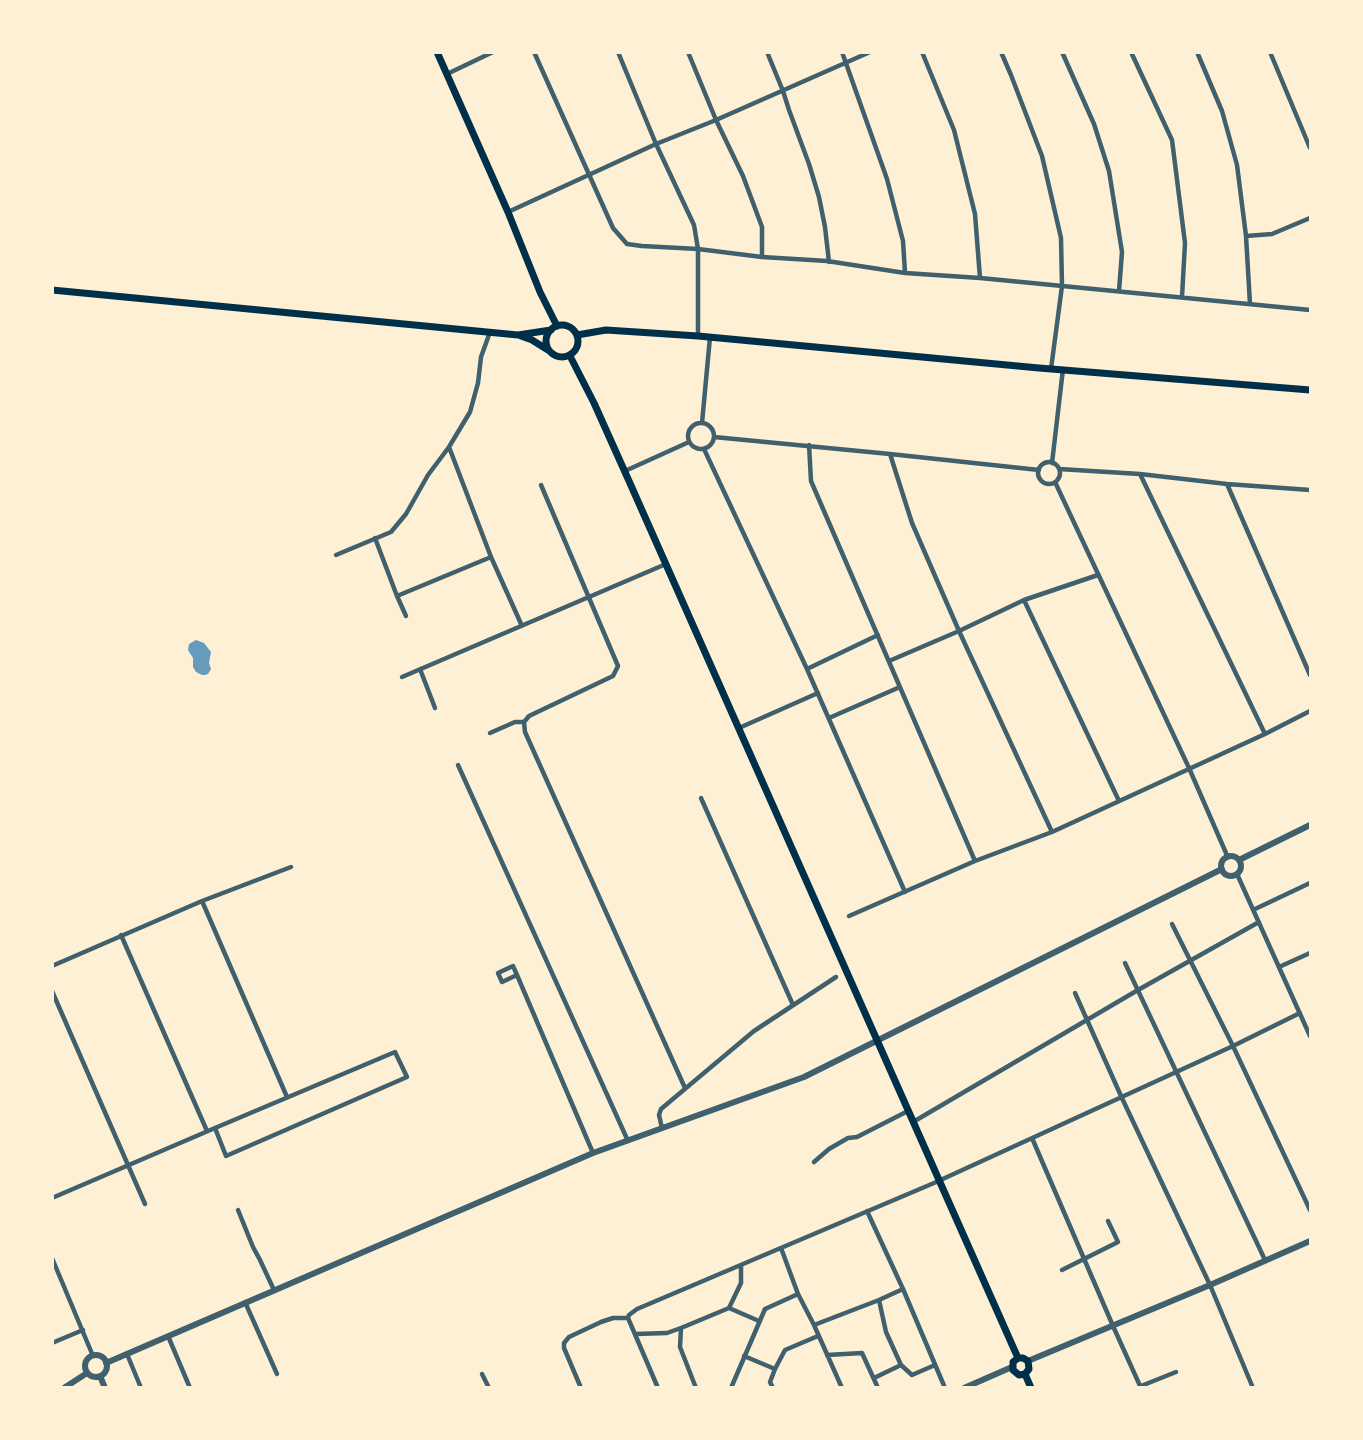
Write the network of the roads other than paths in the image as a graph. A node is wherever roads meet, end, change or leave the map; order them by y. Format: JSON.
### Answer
{"nodes":[{"id":1,"x":437,"y":52,"type":"edge"},
{"id":2,"x":493,"y":52,"type":"edge"},
{"id":3,"x":534,"y":52,"type":"edge"},
{"id":4,"x":618,"y":52,"type":"edge"},
{"id":5,"x":688,"y":52,"type":"edge"},
{"id":6,"x":767,"y":52,"type":"edge"},
{"id":7,"x":842,"y":52,"type":"edge"},
{"id":8,"x":870,"y":52,"type":"edge"},
{"id":9,"x":922,"y":52,"type":"edge"},
{"id":10,"x":1001,"y":52,"type":"edge"},
{"id":11,"x":1062,"y":52,"type":"edge"},
{"id":12,"x":1131,"y":52,"type":"edge"},
{"id":13,"x":1197,"y":52,"type":"edge"},
{"id":14,"x":1270,"y":52,"type":"edge"},
{"id":15,"x":846,"y":62,"type":"junction"},
{"id":16,"x":447,"y":74,"type":"junction"},
{"id":17,"x":783,"y":91,"type":"junction"},
{"id":18,"x":716,"y":120,"type":"junction"},
{"id":19,"x":656,"y":144,"type":"junction"},
{"id":20,"x":1311,"y":148,"type":"edge"},
{"id":21,"x":590,"y":174,"type":"junction"},
{"id":22,"x":508,"y":212,"type":"junction"},
{"id":23,"x":1311,"y":218,"type":"edge"},
{"id":24,"x":1246,"y":236,"type":"junction"},
{"id":25,"x":698,"y":249,"type":"junction"},
{"id":26,"x":762,"y":257,"type":"junction"},
{"id":27,"x":829,"y":262,"type":"junction"},
{"id":28,"x":905,"y":273,"type":"junction"},
{"id":29,"x":980,"y":278,"type":"junction"},
{"id":30,"x":1062,"y":286,"type":"junction"},
{"id":31,"x":52,"y":290,"type":"edge"},
{"id":32,"x":1119,"y":291,"type":"junction"},
{"id":33,"x":1182,"y":297,"type":"junction"},
{"id":34,"x":1250,"y":304,"type":"junction"},
{"id":35,"x":1311,"y":310,"type":"edge"},
{"id":36,"x":554,"y":328,"type":"junction"},
{"id":37,"x":490,"y":332,"type":"junction"},
{"id":38,"x":518,"y":335,"type":"junction"},
{"id":39,"x":577,"y":335,"type":"junction"},
{"id":40,"x":698,"y":336,"type":"junction"},
{"id":41,"x":710,"y":337,"type":"junction"},
{"id":42,"x":549,"y":351,"type":"junction"},
{"id":43,"x":570,"y":356,"type":"junction"},
{"id":44,"x":1050,"y":369,"type":"junction"},
{"id":45,"x":1063,"y":369,"type":"junction"},
{"id":46,"x":1311,"y":390,"type":"edge"},
{"id":47,"x":702,"y":423,"type":"junction"},
{"id":48,"x":714,"y":437,"type":"junction"},
{"id":49,"x":689,"y":442,"type":"junction"},
{"id":50,"x":809,"y":446,"type":"junction"},
{"id":51,"x":448,"y":447,"type":"junction"},
{"id":52,"x":704,"y":449,"type":"junction"},
{"id":53,"x":890,"y":453,"type":"junction"},
{"id":54,"x":1052,"y":463,"type":"junction"},
{"id":55,"x":1059,"y":469,"type":"junction"},
{"id":56,"x":1039,"y":470,"type":"junction"},
{"id":57,"x":624,"y":471,"type":"junction"},
{"id":58,"x":1140,"y":474,"type":"junction"},
{"id":59,"x":1055,"y":482,"type":"junction"},
{"id":60,"x":1227,"y":484,"type":"junction"},
{"id":61,"x":541,"y":485,"type":"dead end"},
{"id":62,"x":1311,"y":490,"type":"edge"},
{"id":63,"x":375,"y":538,"type":"junction"},
{"id":64,"x":336,"y":555,"type":"dead end"},
{"id":65,"x":491,"y":557,"type":"junction"},
{"id":66,"x":666,"y":564,"type":"junction"},
{"id":67,"x":1098,"y":575,"type":"junction"},
{"id":68,"x":397,"y":596,"type":"junction"},
{"id":69,"x":588,"y":597,"type":"junction"},
{"id":70,"x":1024,"y":600,"type":"junction"},
{"id":71,"x":406,"y":616,"type":"dead end"},
{"id":72,"x":522,"y":626,"type":"junction"},
{"id":73,"x":959,"y":631,"type":"junction"},
{"id":74,"x":878,"y":635,"type":"junction"},
{"id":75,"x":889,"y":661,"type":"junction"},
{"id":76,"x":420,"y":669,"type":"junction"},
{"id":77,"x":807,"y":669,"type":"junction"},
{"id":78,"x":1311,"y":675,"type":"edge"},
{"id":79,"x":402,"y":677,"type":"dead end"},
{"id":80,"x":900,"y":687,"type":"junction"},
{"id":81,"x":818,"y":693,"type":"junction"},
{"id":82,"x":435,"y":708,"type":"dead end"},
{"id":83,"x":1311,"y":711,"type":"edge"},
{"id":84,"x":828,"y":718,"type":"junction"},
{"id":85,"x":524,"y":722,"type":"junction"},
{"id":86,"x":739,"y":728,"type":"junction"},
{"id":87,"x":490,"y":733,"type":"dead end"},
{"id":88,"x":1265,"y":734,"type":"junction"},
{"id":89,"x":458,"y":765,"type":"dead end"},
{"id":90,"x":1190,"y":768,"type":"junction"},
{"id":91,"x":701,"y":798,"type":"dead end"},
{"id":92,"x":1119,"y":801,"type":"junction"},
{"id":93,"x":1311,"y":825,"type":"edge"},
{"id":94,"x":1052,"y":832,"type":"junction"},
{"id":95,"x":1227,"y":858,"type":"junction"},
{"id":96,"x":1239,"y":860,"type":"junction"},
{"id":97,"x":975,"y":861,"type":"junction"},
{"id":98,"x":291,"y":867,"type":"dead end"},
{"id":99,"x":1222,"y":869,"type":"junction"},
{"id":100,"x":1237,"y":874,"type":"junction"},
{"id":101,"x":1311,"y":883,"type":"edge"},
{"id":102,"x":905,"y":892,"type":"junction"},
{"id":103,"x":202,"y":901,"type":"junction"},
{"id":104,"x":1253,"y":910,"type":"junction"},
{"id":105,"x":849,"y":916,"type":"dead end"},
{"id":106,"x":1259,"y":922,"type":"junction"},
{"id":107,"x":1172,"y":924,"type":"dead end"},
{"id":108,"x":122,"y":935,"type":"junction"},
{"id":109,"x":1311,"y":953,"type":"edge"},
{"id":110,"x":1190,"y":962,"type":"junction"},
{"id":111,"x":1125,"y":963,"type":"dead end"},
{"id":112,"x":52,"y":966,"type":"edge"},
{"id":113,"x":1279,"y":967,"type":"junction"},
{"id":114,"x":517,"y":975,"type":"dead end"},
{"id":115,"x":836,"y":977,"type":"dead end"},
{"id":116,"x":1138,"y":990,"type":"junction"},
{"id":117,"x":52,"y":991,"type":"edge"},
{"id":118,"x":1075,"y":993,"type":"dead end"},
{"id":119,"x":793,"y":1005,"type":"junction"},
{"id":120,"x":1300,"y":1013,"type":"junction"},
{"id":121,"x":1088,"y":1020,"type":"junction"},
{"id":122,"x":1311,"y":1036,"type":"edge"},
{"id":123,"x":877,"y":1041,"type":"junction"},
{"id":124,"x":1233,"y":1046,"type":"junction"},
{"id":125,"x":1176,"y":1071,"type":"junction"},
{"id":126,"x":685,"y":1088,"type":"junction"},
{"id":127,"x":1121,"y":1096,"type":"junction"},
{"id":128,"x":287,"y":1097,"type":"junction"},
{"id":129,"x":908,"y":1111,"type":"junction"},
{"id":130,"x":913,"y":1122,"type":"junction"},
{"id":131,"x":215,"y":1128,"type":"junction"},
{"id":132,"x":662,"y":1128,"type":"junction"},
{"id":133,"x":207,"y":1131,"type":"junction"},
{"id":134,"x":1032,"y":1138,"type":"junction"},
{"id":135,"x":628,"y":1141,"type":"junction"},
{"id":136,"x":593,"y":1153,"type":"junction"},
{"id":137,"x":814,"y":1162,"type":"dead end"},
{"id":138,"x":128,"y":1165,"type":"junction"},
{"id":139,"x":939,"y":1180,"type":"junction"},
{"id":140,"x":52,"y":1198,"type":"edge"},
{"id":141,"x":145,"y":1204,"type":"dead end"},
{"id":142,"x":238,"y":1210,"type":"dead end"},
{"id":143,"x":1311,"y":1210,"type":"edge"},
{"id":144,"x":867,"y":1211,"type":"junction"},
{"id":145,"x":1108,"y":1221,"type":"dead end"},
{"id":146,"x":1311,"y":1241,"type":"edge"},
{"id":147,"x":781,"y":1248,"type":"junction"},
{"id":148,"x":52,"y":1258,"type":"edge"},
{"id":149,"x":1084,"y":1258,"type":"junction"},
{"id":150,"x":1265,"y":1260,"type":"junction"},
{"id":151,"x":741,"y":1265,"type":"junction"},
{"id":152,"x":1062,"y":1269,"type":"dead end"},
{"id":153,"x":1210,"y":1285,"type":"junction"},
{"id":154,"x":903,"y":1289,"type":"junction"},
{"id":155,"x":274,"y":1290,"type":"junction"},
{"id":156,"x":798,"y":1294,"type":"junction"},
{"id":157,"x":879,"y":1300,"type":"junction"},
{"id":158,"x":246,"y":1302,"type":"junction"},
{"id":159,"x":729,"y":1308,"type":"junction"},
{"id":160,"x":628,"y":1318,"type":"junction"},
{"id":161,"x":759,"y":1321,"type":"junction"},
{"id":162,"x":814,"y":1325,"type":"junction"},
{"id":163,"x":1113,"y":1326,"type":"junction"},
{"id":164,"x":681,"y":1328,"type":"junction"},
{"id":165,"x":83,"y":1330,"type":"junction"},
{"id":166,"x":635,"y":1334,"type":"junction"},
{"id":167,"x":168,"y":1336,"type":"junction"},
{"id":168,"x":818,"y":1336,"type":"junction"},
{"id":169,"x":52,"y":1343,"type":"edge"},
{"id":170,"x":127,"y":1354,"type":"junction"},
{"id":171,"x":827,"y":1355,"type":"junction"},
{"id":172,"x":93,"y":1356,"type":"junction"},
{"id":173,"x":744,"y":1356,"type":"junction"},
{"id":174,"x":1018,"y":1358,"type":"junction"},
{"id":175,"x":1028,"y":1361,"type":"junction"},
{"id":176,"x":106,"y":1363,"type":"junction"},
{"id":177,"x":901,"y":1365,"type":"junction"},
{"id":178,"x":935,"y":1365,"type":"junction"},
{"id":179,"x":1012,"y":1367,"type":"junction"},
{"id":180,"x":775,"y":1369,"type":"junction"},
{"id":181,"x":87,"y":1372,"type":"junction"},
{"id":182,"x":1176,"y":1372,"type":"dead end"},
{"id":183,"x":277,"y":1374,"type":"dead end"},
{"id":184,"x":482,"y":1374,"type":"dead end"},
{"id":185,"x":1025,"y":1374,"type":"junction"},
{"id":186,"x":100,"y":1376,"type":"junction"},
{"id":187,"x":874,"y":1378,"type":"junction"},
{"id":188,"x":1141,"y":1387,"type":"edge"},
{"id":189,"x":63,"y":1388,"type":"edge"},
{"id":190,"x":105,"y":1388,"type":"edge"},
{"id":191,"x":141,"y":1388,"type":"edge"},
{"id":192,"x":190,"y":1388,"type":"edge"},
{"id":193,"x":489,"y":1388,"type":"edge"},
{"id":194,"x":581,"y":1388,"type":"edge"},
{"id":195,"x":658,"y":1388,"type":"edge"},
{"id":196,"x":696,"y":1388,"type":"edge"},
{"id":197,"x":731,"y":1388,"type":"edge"},
{"id":198,"x":773,"y":1388,"type":"edge"},
{"id":199,"x":842,"y":1388,"type":"edge"},
{"id":200,"x":878,"y":1388,"type":"edge"},
{"id":201,"x":945,"y":1388,"type":"edge"},
{"id":202,"x":964,"y":1388,"type":"edge"},
{"id":203,"x":1031,"y":1388,"type":"edge"},
{"id":204,"x":1253,"y":1388,"type":"edge"}],
"edges":[{"from":1,"to":16,"type":"main road"},
{"from":2,"to":16,"type":"street"},
{"from":3,"to":21,"type":"street"},
{"from":4,"to":19,"type":"street"},
{"from":5,"to":18,"type":"street"},
{"from":6,"to":17,"type":"street"},
{"from":7,"to":15,"type":"street"},
{"from":8,"to":15,"type":"street"},
{"from":9,"to":29,"type":"street"},
{"from":10,"to":30,"type":"street"},
{"from":11,"to":32,"type":"street"},
{"from":12,"to":33,"type":"street"},
{"from":13,"to":24,"type":"street"},
{"from":14,"to":20,"type":"street"},
{"from":15,"to":17,"type":"street"},
{"from":15,"to":28,"type":"street"},
{"from":16,"to":22,"type":"main road"},
{"from":17,"to":18,"type":"street"},
{"from":17,"to":27,"type":"street"},
{"from":18,"to":19,"type":"street"},
{"from":18,"to":26,"type":"street"},
{"from":19,"to":21,"type":"street"},
{"from":19,"to":25,"type":"street"},
{"from":21,"to":22,"type":"street"},
{"from":21,"to":25,"type":"street"},
{"from":22,"to":36,"type":"main road"},
{"from":23,"to":24,"type":"street"},
{"from":24,"to":34,"type":"street"},
{"from":25,"to":26,"type":"street"},
{"from":25,"to":40,"type":"street"},
{"from":26,"to":27,"type":"street"},
{"from":27,"to":28,"type":"street"},
{"from":28,"to":29,"type":"street"},
{"from":29,"to":30,"type":"street"},
{"from":30,"to":32,"type":"street"},
{"from":30,"to":44,"type":"street"},
{"from":31,"to":37,"type":"main road"},
{"from":32,"to":33,"type":"street"},
{"from":33,"to":34,"type":"street"},
{"from":34,"to":35,"type":"street"},
{"from":36,"to":38,"type":"main road"},
{"from":36,"to":39,"type":"main road"},
{"from":36,"to":42,"type":"main road"},
{"from":37,"to":38,"type":"main road"},
{"from":37,"to":51,"type":"street"},
{"from":38,"to":42,"type":"main road"},
{"from":39,"to":40,"type":"main road"},
{"from":39,"to":43,"type":"main road"},
{"from":40,"to":41,"type":"main road"},
{"from":41,"to":44,"type":"main road"},
{"from":41,"to":47,"type":"street"},
{"from":42,"to":43,"type":"main road"},
{"from":43,"to":57,"type":"main road"},
{"from":44,"to":45,"type":"main road"},
{"from":45,"to":46,"type":"main road"},
{"from":45,"to":54,"type":"street"},
{"from":47,"to":48,"type":"street"},
{"from":47,"to":49,"type":"street"},
{"from":48,"to":50,"type":"street"},
{"from":48,"to":52,"type":"street"},
{"from":49,"to":52,"type":"street"},
{"from":49,"to":57,"type":"street"},
{"from":50,"to":53,"type":"street"},
{"from":50,"to":74,"type":"street"},
{"from":51,"to":63,"type":"street"},
{"from":51,"to":65,"type":"street"},
{"from":52,"to":77,"type":"street"},
{"from":53,"to":56,"type":"street"},
{"from":53,"to":73,"type":"street"},
{"from":54,"to":55,"type":"street"},
{"from":54,"to":56,"type":"street"},
{"from":55,"to":58,"type":"street"},
{"from":55,"to":59,"type":"street"},
{"from":56,"to":59,"type":"street"},
{"from":57,"to":66,"type":"main road"},
{"from":58,"to":60,"type":"street"},
{"from":58,"to":88,"type":"street"},
{"from":59,"to":67,"type":"street"},
{"from":60,"to":62,"type":"street"},
{"from":60,"to":78,"type":"street"},
{"from":61,"to":69,"type":"street"},
{"from":63,"to":64,"type":"street"},
{"from":63,"to":68,"type":"street"},
{"from":65,"to":68,"type":"street"},
{"from":65,"to":72,"type":"street"},
{"from":66,"to":69,"type":"street"},
{"from":66,"to":86,"type":"main road"},
{"from":67,"to":70,"type":"street"},
{"from":67,"to":90,"type":"street"},
{"from":68,"to":71,"type":"street"},
{"from":69,"to":72,"type":"street"},
{"from":69,"to":85,"type":"street"},
{"from":70,"to":73,"type":"street"},
{"from":70,"to":92,"type":"street"},
{"from":72,"to":76,"type":"street"},
{"from":73,"to":75,"type":"street"},
{"from":73,"to":94,"type":"street"},
{"from":74,"to":75,"type":"street"},
{"from":74,"to":77,"type":"street"},
{"from":75,"to":80,"type":"street"},
{"from":76,"to":79,"type":"street"},
{"from":76,"to":82,"type":"street"},
{"from":77,"to":81,"type":"street"},
{"from":80,"to":84,"type":"street"},
{"from":80,"to":97,"type":"street"},
{"from":81,"to":84,"type":"street"},
{"from":81,"to":86,"type":"street"},
{"from":83,"to":88,"type":"street"},
{"from":84,"to":102,"type":"street"},
{"from":85,"to":87,"type":"street"},
{"from":85,"to":126,"type":"street"},
{"from":86,"to":123,"type":"main road"},
{"from":88,"to":90,"type":"street"},
{"from":89,"to":135,"type":"street"},
{"from":90,"to":92,"type":"street"},
{"from":90,"to":95,"type":"street"},
{"from":91,"to":119,"type":"street"},
{"from":92,"to":94,"type":"street"},
{"from":93,"to":96,"type":"street"},
{"from":94,"to":97,"type":"street"},
{"from":95,"to":96,"type":"street"},
{"from":95,"to":99,"type":"street"},
{"from":96,"to":100,"type":"street"},
{"from":97,"to":102,"type":"street"},
{"from":98,"to":103,"type":"street"},
{"from":99,"to":100,"type":"street"},
{"from":99,"to":123,"type":"street"},
{"from":100,"to":104,"type":"street"},
{"from":101,"to":104,"type":"street"},
{"from":102,"to":105,"type":"street"},
{"from":103,"to":108,"type":"street"},
{"from":103,"to":128,"type":"street"},
{"from":104,"to":106,"type":"street"},
{"from":106,"to":110,"type":"street"},
{"from":106,"to":113,"type":"street"},
{"from":107,"to":110,"type":"street"},
{"from":108,"to":112,"type":"street"},
{"from":108,"to":133,"type":"street"},
{"from":109,"to":113,"type":"street"},
{"from":110,"to":116,"type":"street"},
{"from":110,"to":124,"type":"street"},
{"from":111,"to":116,"type":"street"},
{"from":113,"to":120,"type":"street"},
{"from":114,"to":136,"type":"street"},
{"from":115,"to":119,"type":"street"},
{"from":116,"to":121,"type":"street"},
{"from":116,"to":125,"type":"street"},
{"from":117,"to":138,"type":"street"},
{"from":118,"to":121,"type":"street"},
{"from":119,"to":126,"type":"street"},
{"from":120,"to":122,"type":"street"},
{"from":120,"to":124,"type":"street"},
{"from":121,"to":127,"type":"street"},
{"from":121,"to":130,"type":"street"},
{"from":123,"to":129,"type":"main road"},
{"from":123,"to":132,"type":"street"},
{"from":124,"to":125,"type":"street"},
{"from":124,"to":143,"type":"street"},
{"from":125,"to":127,"type":"street"},
{"from":125,"to":150,"type":"street"},
{"from":126,"to":132,"type":"street"},
{"from":127,"to":134,"type":"street"},
{"from":127,"to":153,"type":"street"},
{"from":128,"to":131,"type":"street"},
{"from":128,"to":131,"type":"street"},
{"from":129,"to":130,"type":"main road"},
{"from":129,"to":137,"type":"street"},
{"from":130,"to":139,"type":"main road"},
{"from":131,"to":133,"type":"street"},
{"from":132,"to":135,"type":"street"},
{"from":133,"to":138,"type":"street"},
{"from":134,"to":139,"type":"street"},
{"from":134,"to":149,"type":"street"},
{"from":135,"to":136,"type":"street"},
{"from":136,"to":155,"type":"street"},
{"from":138,"to":140,"type":"street"},
{"from":138,"to":141,"type":"street"},
{"from":139,"to":144,"type":"street"},
{"from":139,"to":174,"type":"main road"},
{"from":142,"to":155,"type":"street"},
{"from":144,"to":147,"type":"street"},
{"from":144,"to":154,"type":"street"},
{"from":145,"to":149,"type":"street"},
{"from":146,"to":150,"type":"street"},
{"from":147,"to":151,"type":"street"},
{"from":147,"to":156,"type":"street"},
{"from":148,"to":165,"type":"street"},
{"from":149,"to":152,"type":"street"},
{"from":149,"to":163,"type":"street"},
{"from":150,"to":153,"type":"street"},
{"from":151,"to":159,"type":"street"},
{"from":151,"to":160,"type":"street"},
{"from":153,"to":163,"type":"street"},
{"from":153,"to":204,"type":"street"},
{"from":154,"to":157,"type":"street"},
{"from":154,"to":178,"type":"street"},
{"from":155,"to":158,"type":"street"},
{"from":156,"to":161,"type":"street"},
{"from":156,"to":162,"type":"street"},
{"from":157,"to":162,"type":"street"},
{"from":157,"to":177,"type":"street"},
{"from":158,"to":167,"type":"street"},
{"from":158,"to":183,"type":"street"},
{"from":159,"to":161,"type":"street"},
{"from":159,"to":164,"type":"street"},
{"from":160,"to":166,"type":"street"},
{"from":160,"to":194,"type":"street"},
{"from":161,"to":173,"type":"street"},
{"from":162,"to":168,"type":"street"},
{"from":163,"to":175,"type":"street"},
{"from":163,"to":188,"type":"street"},
{"from":164,"to":166,"type":"street"},
{"from":164,"to":196,"type":"street"},
{"from":165,"to":169,"type":"street"},
{"from":165,"to":172,"type":"street"},
{"from":166,"to":195,"type":"street"},
{"from":167,"to":170,"type":"street"},
{"from":167,"to":192,"type":"street"},
{"from":168,"to":171,"type":"street"},
{"from":168,"to":180,"type":"street"},
{"from":170,"to":176,"type":"street"},
{"from":170,"to":191,"type":"street"},
{"from":171,"to":187,"type":"street"},
{"from":171,"to":199,"type":"street"},
{"from":172,"to":176,"type":"street"},
{"from":172,"to":181,"type":"street"},
{"from":173,"to":180,"type":"street"},
{"from":173,"to":197,"type":"street"},
{"from":174,"to":175,"type":"main road"},
{"from":174,"to":179,"type":"main road"},
{"from":175,"to":185,"type":"main road"},
{"from":176,"to":186,"type":"street"},
{"from":177,"to":178,"type":"street"},
{"from":177,"to":187,"type":"street"},
{"from":178,"to":201,"type":"street"},
{"from":179,"to":185,"type":"main road"},
{"from":179,"to":202,"type":"street"},
{"from":180,"to":198,"type":"street"},
{"from":181,"to":186,"type":"street"},
{"from":181,"to":189,"type":"street"},
{"from":182,"to":188,"type":"street"},
{"from":184,"to":193,"type":"street"},
{"from":185,"to":203,"type":"main road"},
{"from":186,"to":190,"type":"street"},
{"from":187,"to":200,"type":"street"}]}
